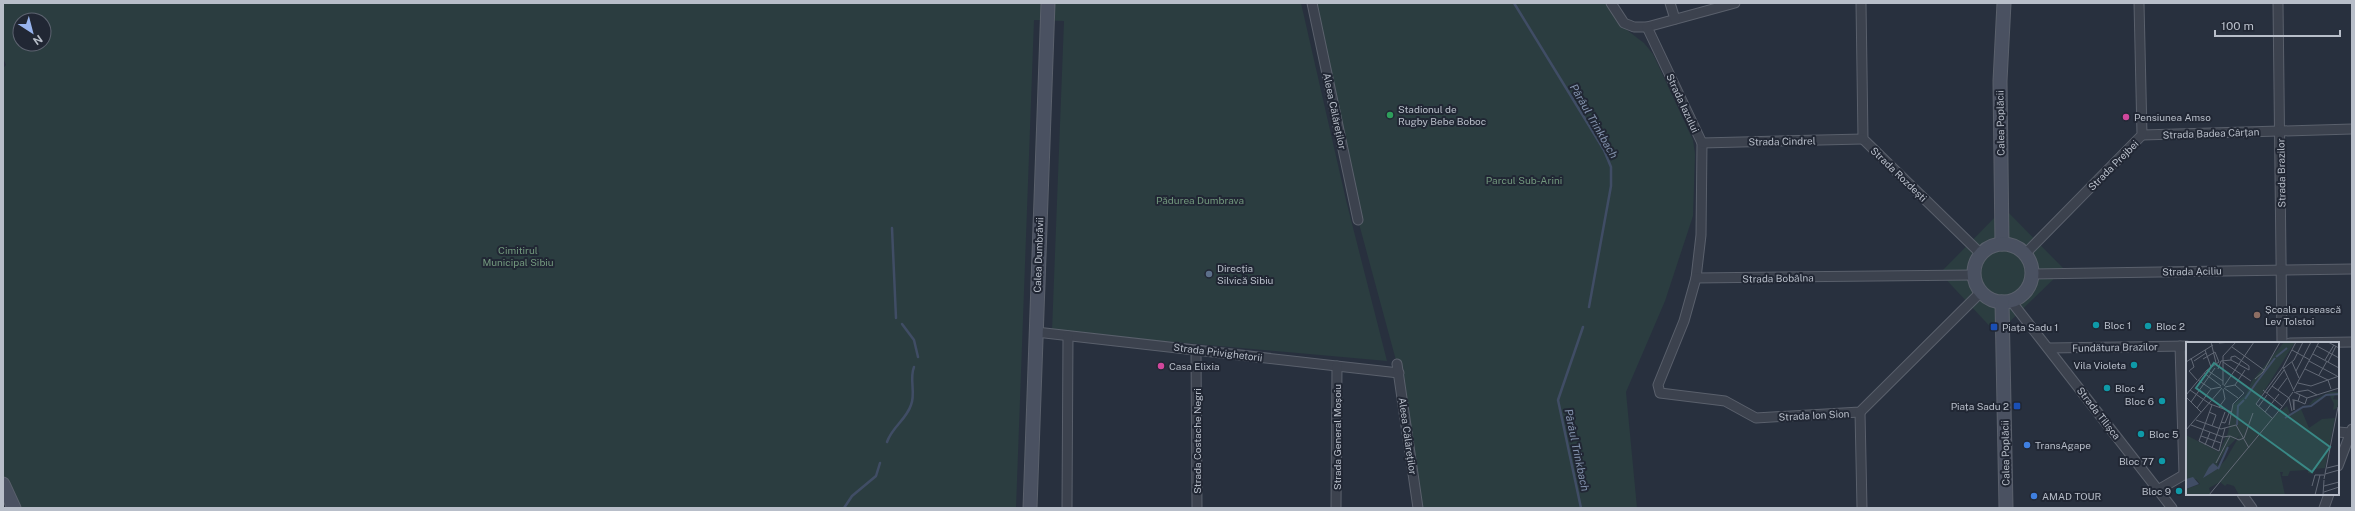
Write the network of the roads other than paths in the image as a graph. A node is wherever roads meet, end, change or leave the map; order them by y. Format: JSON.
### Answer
{"nodes":[{"id":1,"x":1048,"y":3,"type":"edge"},
{"id":2,"x":1312,"y":3,"type":"edge"},
{"id":3,"x":1611,"y":3,"type":"edge"},
{"id":4,"x":1670,"y":3,"type":"edge"},
{"id":5,"x":1735,"y":3,"type":"edge"},
{"id":6,"x":1861,"y":3,"type":"edge"},
{"id":7,"x":2004,"y":3,"type":"edge"},
{"id":8,"x":2139,"y":3,"type":"edge"},
{"id":9,"x":2278,"y":3,"type":"edge"},
{"id":10,"x":1675,"y":19,"type":"junction"},
{"id":11,"x":1647,"y":27,"type":"junction"},
{"id":12,"x":2352,"y":129,"type":"edge"},
{"id":13,"x":2280,"y":130,"type":"junction"},
{"id":14,"x":2142,"y":135,"type":"junction"},
{"id":15,"x":1863,"y":139,"type":"junction"},
{"id":16,"x":1702,"y":143,"type":"junction"},
{"id":17,"x":1358,"y":220,"type":"dead end"},
{"id":18,"x":2002,"y":244,"type":"junction"},
{"id":19,"x":1982,"y":254,"type":"junction"},
{"id":20,"x":2025,"y":254,"type":"junction"},
{"id":21,"x":2352,"y":268,"type":"edge"},
{"id":22,"x":2282,"y":269,"type":"junction"},
{"id":23,"x":2032,"y":274,"type":"junction"},
{"id":24,"x":1974,"y":275,"type":"junction"},
{"id":25,"x":1696,"y":278,"type":"junction"},
{"id":26,"x":1981,"y":292,"type":"junction"},
{"id":27,"x":2006,"y":301,"type":"junction"},
{"id":28,"x":1036,"y":332,"type":"junction"},
{"id":29,"x":1068,"y":336,"type":"junction"},
{"id":30,"x":2282,"y":342,"type":"edge"},
{"id":31,"x":2339,"y":342,"type":"edge"},
{"id":32,"x":2352,"y":342,"type":"edge"},
{"id":33,"x":2184,"y":346,"type":"edge"},
{"id":34,"x":2049,"y":348,"type":"junction"},
{"id":35,"x":1196,"y":350,"type":"junction"},
{"id":36,"x":1337,"y":366,"type":"junction"},
{"id":37,"x":1398,"y":369,"type":"joint"},
{"id":38,"x":1860,"y":412,"type":"junction"},
{"id":39,"x":2351,"y":431,"type":"edge"},
{"id":40,"x":2339,"y":432,"type":"edge"},
{"id":41,"x":2339,"y":463,"type":"edge"},
{"id":42,"x":2186,"y":473,"type":"edge"},
{"id":43,"x":3,"y":484,"type":"edge"},
{"id":44,"x":2158,"y":490,"type":"junction"},
{"id":45,"x":2243,"y":495,"type":"edge"},
{"id":46,"x":2329,"y":495,"type":"edge"},
{"id":47,"x":14,"y":508,"type":"edge"},
{"id":48,"x":1030,"y":508,"type":"edge"},
{"id":49,"x":1067,"y":508,"type":"edge"},
{"id":50,"x":1197,"y":508,"type":"edge"},
{"id":51,"x":1336,"y":508,"type":"edge"},
{"id":52,"x":1418,"y":508,"type":"edge"},
{"id":53,"x":1862,"y":508,"type":"edge"},
{"id":54,"x":2006,"y":508,"type":"edge"},
{"id":55,"x":2172,"y":508,"type":"edge"},
{"id":56,"x":2252,"y":508,"type":"edge"},
{"id":57,"x":2324,"y":508,"type":"edge"}],
"edges":[{"from":1,"to":28,"type":"main road","name":"Calea Dumbrăvii"},
{"from":2,"to":17,"type":"street","name":"Aleea Călăreților"},
{"from":3,"to":11,"type":"street"},
{"from":4,"to":10,"type":"street"},
{"from":5,"to":10,"type":"street"},
{"from":6,"to":15,"type":"street","name":"Strada Rozdești"},
{"from":7,"to":18,"type":"main road","name":"Calea Poplăcii"},
{"from":8,"to":14,"type":"street","name":"Strada Prejbei"},
{"from":9,"to":13,"type":"street","name":"Strada Brazilor"},
{"from":10,"to":11,"type":"street"},
{"from":11,"to":16,"type":"street","name":"Strada Iazului"},
{"from":12,"to":13,"type":"street","name":"Strada Badea Cârțan"},
{"from":13,"to":14,"type":"street","name":"Strada Badea Cârțan"},
{"from":13,"to":22,"type":"street","name":"Strada Brazilor"},
{"from":14,"to":20,"type":"street","name":"Strada Prejbei"},
{"from":15,"to":16,"type":"street","name":"Strada Cindrel"},
{"from":15,"to":19,"type":"street","name":"Strada Rozdești"},
{"from":16,"to":25,"type":"street","name":"Strada Iazului"},
{"from":18,"to":19,"type":"main road"},
{"from":18,"to":20,"type":"main road"},
{"from":19,"to":24,"type":"main road"},
{"from":20,"to":23,"type":"main road"},
{"from":21,"to":22,"type":"street","name":"Strada Aciliu"},
{"from":22,"to":23,"type":"street","name":"Strada Aciliu"},
{"from":22,"to":30,"type":"street","name":"Strada Brazilor"},
{"from":23,"to":27,"type":"main road"},
{"from":24,"to":25,"type":"street","name":"Strada Bobâlna"},
{"from":24,"to":26,"type":"main road"},
{"from":25,"to":38,"type":"street","name":"Strada Ion Sion"},
{"from":26,"to":27,"type":"main road"},
{"from":26,"to":38,"type":"street","name":"Strada Ion Sion"},
{"from":27,"to":34,"type":"street","name":"Strada Tilișca"},
{"from":27,"to":54,"type":"main road","name":"Calea Poplăcii"},
{"from":28,"to":29,"type":"street","name":"Strada Privighetorii"},
{"from":28,"to":48,"type":"main road","name":"Calea Dumbrăvii"},
{"from":29,"to":35,"type":"street","name":"Strada Privighetorii"},
{"from":29,"to":49,"type":"street"},
{"from":31,"to":32,"type":"street"},
{"from":33,"to":34,"type":"street","name":"Fundătura Brazilor"},
{"from":33,"to":42,"type":"street","name":"Fundătura Brazilor"},
{"from":34,"to":44,"type":"street","name":"Strada Tilișca"},
{"from":35,"to":36,"type":"street","name":"Strada Privighetorii"},
{"from":35,"to":50,"type":"street","name":"Strada Costache Negri"},
{"from":36,"to":37,"type":"street","name":"Strada Privighetorii"},
{"from":36,"to":51,"type":"street","name":"Strada General Moșoiu"},
{"from":37,"to":52,"type":"street","name":"Aleea Călăreților"},
{"from":38,"to":53,"type":"street"},
{"from":39,"to":40,"type":"street"},
{"from":39,"to":41,"type":"street"},
{"from":42,"to":44,"type":"street","name":"Fundătura Brazilor"},
{"from":43,"to":47,"type":"main road"},
{"from":44,"to":55,"type":"street","name":"Strada Tilișca"},
{"from":45,"to":56,"type":"street"},
{"from":46,"to":57,"type":"street"}]}
